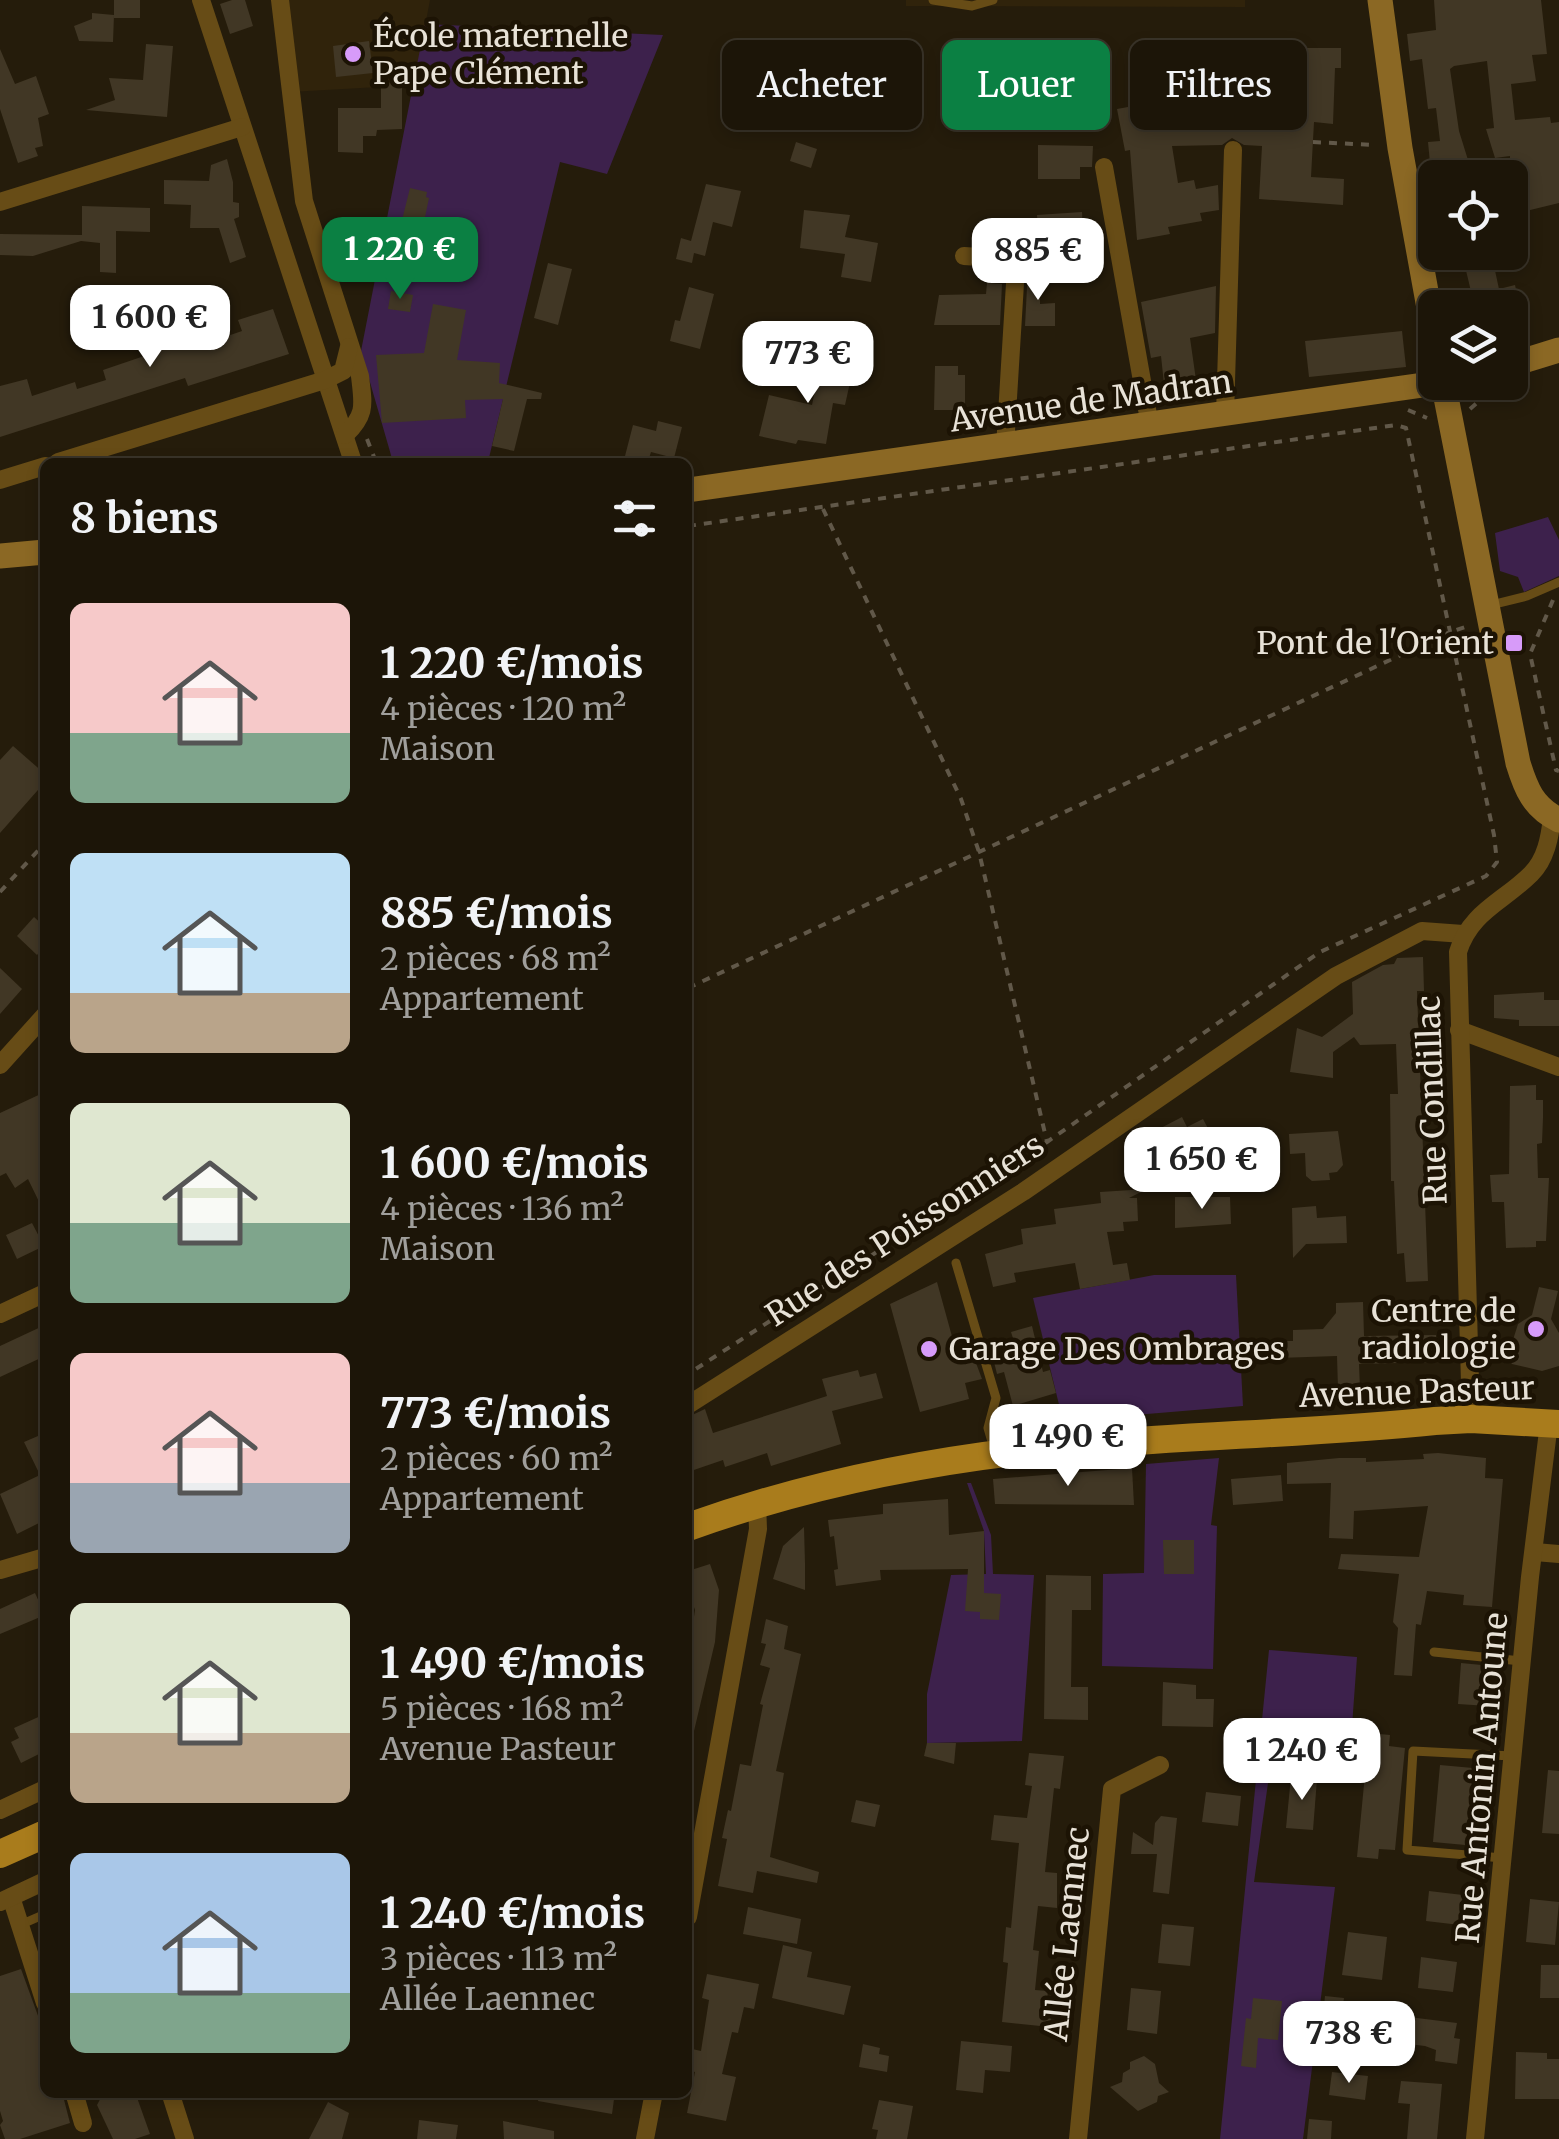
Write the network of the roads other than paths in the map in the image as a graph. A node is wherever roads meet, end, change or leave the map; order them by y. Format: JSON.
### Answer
{"nodes":[{"id":1,"x":201,"y":0,"type":"edge"},
{"id":2,"x":280,"y":0,"type":"edge"},
{"id":3,"x":932,"y":0,"type":"edge"},
{"id":4,"x":993,"y":0,"type":"edge"},
{"id":5,"x":1380,"y":0,"type":"edge"},
{"id":6,"x":242,"y":127,"type":"junction"},
{"id":7,"x":1234,"y":150,"type":"dead end"},
{"id":8,"x":1104,"y":167,"type":"dead end"},
{"id":9,"x":0,"y":202,"type":"edge"},
{"id":10,"x":964,"y":256,"type":"dead end"},
{"id":11,"x":1426,"y":290,"type":"edge"},
{"id":12,"x":350,"y":345,"type":"junction"},
{"id":13,"x":1559,"y":350,"type":"edge"},
{"id":14,"x":1528,"y":359,"type":"edge"},
{"id":15,"x":325,"y":380,"type":"junction"},
{"id":16,"x":1418,"y":386,"type":"edge"},
{"id":17,"x":1446,"y":400,"type":"edge"},
{"id":18,"x":1225,"y":415,"type":"junction"},
{"id":19,"x":1150,"y":426,"type":"junction"},
{"id":20,"x":344,"y":434,"type":"junction"},
{"id":21,"x":1005,"y":447,"type":"junction"},
{"id":22,"x":71,"y":458,"type":"edge"},
{"id":23,"x":352,"y":458,"type":"edge"},
{"id":24,"x":40,"y":468,"type":"edge"},
{"id":25,"x":0,"y":480,"type":"edge"},
{"id":26,"x":692,"y":489,"type":"edge"},
{"id":27,"x":40,"y":552,"type":"edge"},
{"id":28,"x":0,"y":556,"type":"edge"},
{"id":29,"x":1559,"y":584,"type":"edge"},
{"id":30,"x":1486,"y":606,"type":"junction"},
{"id":31,"x":1556,"y":818,"type":"edge"},
{"id":32,"x":1463,"y":934,"type":"junction"},
{"id":33,"x":40,"y":1021,"type":"edge"},
{"id":34,"x":1459,"y":1030,"type":"junction"},
{"id":35,"x":0,"y":1065,"type":"edge"},
{"id":36,"x":1559,"y":1067,"type":"edge"},
{"id":37,"x":956,"y":1263,"type":"dead end"},
{"id":38,"x":40,"y":1295,"type":"edge"},
{"id":39,"x":0,"y":1314,"type":"edge"},
{"id":40,"x":692,"y":1402,"type":"edge"},
{"id":41,"x":1471,"y":1419,"type":"junction"},
{"id":42,"x":1554,"y":1424,"type":"edge"},
{"id":43,"x":996,"y":1455,"type":"junction"},
{"id":44,"x":757,"y":1504,"type":"junction"},
{"id":45,"x":692,"y":1526,"type":"edge"},
{"id":46,"x":1536,"y":1552,"type":"junction"},
{"id":47,"x":1559,"y":1554,"type":"edge"},
{"id":48,"x":40,"y":1558,"type":"edge"},
{"id":49,"x":0,"y":1570,"type":"edge"},
{"id":50,"x":1434,"y":1652,"type":"dead end"},
{"id":51,"x":1524,"y":1661,"type":"junction"},
{"id":52,"x":1514,"y":1756,"type":"junction"},
{"id":53,"x":1160,"y":1765,"type":"dead end"},
{"id":54,"x":40,"y":1791,"type":"edge"},
{"id":55,"x":0,"y":1810,"type":"edge"},
{"id":56,"x":40,"y":1836,"type":"edge"},
{"id":57,"x":0,"y":1854,"type":"edge"},
{"id":58,"x":1505,"y":1858,"type":"junction"},
{"id":59,"x":40,"y":1883,"type":"edge"},
{"id":60,"x":692,"y":1894,"type":"edge"},
{"id":61,"x":5,"y":1900,"type":"edge"},
{"id":62,"x":40,"y":1916,"type":"edge"},
{"id":63,"x":20,"y":1924,"type":"junction"},
{"id":64,"x":40,"y":1987,"type":"edge"},
{"id":65,"x":76,"y":2098,"type":"edge"},
{"id":66,"x":172,"y":2098,"type":"edge"},
{"id":67,"x":653,"y":2098,"type":"edge"},
{"id":68,"x":84,"y":2123,"type":"dead end"},
{"id":69,"x":184,"y":2139,"type":"edge"},
{"id":70,"x":644,"y":2139,"type":"edge"},
{"id":71,"x":1078,"y":2139,"type":"edge"},
{"id":72,"x":1475,"y":2139,"type":"edge"}],
"edges":[{"from":1,"to":6,"type":"street"},
{"from":2,"to":12,"type":"street"},
{"from":3,"to":4,"type":"lane"},
{"from":5,"to":11,"type":"main road"},
{"from":6,"to":9,"type":"street"},
{"from":6,"to":15,"type":"street"},
{"from":7,"to":18,"type":"street"},
{"from":8,"to":19,"type":"street"},
{"from":10,"to":21,"type":"street"},
{"from":12,"to":15,"type":"street"},
{"from":12,"to":20,"type":"street"},
{"from":13,"to":14,"type":"main road"},
{"from":15,"to":20,"type":"street"},
{"from":15,"to":22,"type":"street"},
{"from":16,"to":18,"type":"main road","name":"Avenue de Madran"},
{"from":17,"to":30,"type":"main road"},
{"from":18,"to":19,"type":"main road","name":"Avenue de Madran"},
{"from":19,"to":21,"type":"main road","name":"Avenue de Madran"},
{"from":20,"to":23,"type":"street"},
{"from":21,"to":26,"type":"main road","name":"Avenue de Madran"},
{"from":24,"to":25,"type":"street"},
{"from":27,"to":28,"type":"main road"},
{"from":29,"to":30,"type":"lane"},
{"from":30,"to":31,"type":"main road"},
{"from":31,"to":32,"type":"street"},
{"from":32,"to":34,"type":"street","name":"Rue Condillac"},
{"from":32,"to":40,"type":"street","name":"Rue des Poissonniers"},
{"from":33,"to":35,"type":"street"},
{"from":34,"to":36,"type":"street"},
{"from":34,"to":41,"type":"street","name":"Rue Condillac"},
{"from":37,"to":43,"type":"lane"},
{"from":38,"to":39,"type":"street"},
{"from":41,"to":42,"type":"main road","name":"Avenue Pasteur"},
{"from":41,"to":43,"type":"main road","name":"Avenue Pasteur"},
{"from":42,"to":46,"type":"street","name":"Rue Antonin Antoune"},
{"from":43,"to":44,"type":"main road","name":"Avenue Pasteur"},
{"from":44,"to":45,"type":"main road","name":"Avenue Pasteur"},
{"from":44,"to":60,"type":"street"},
{"from":46,"to":47,"type":"street"},
{"from":46,"to":51,"type":"street","name":"Rue Antonin Antoune"},
{"from":48,"to":49,"type":"street"},
{"from":50,"to":51,"type":"lane"},
{"from":51,"to":52,"type":"street","name":"Rue Antonin Antoune"},
{"from":52,"to":58,"type":"street","name":"Rue Antonin Antoune"},
{"from":52,"to":58,"type":"lane"},
{"from":53,"to":71,"type":"street","name":"Allée Laennec"},
{"from":54,"to":55,"type":"street"},
{"from":56,"to":57,"type":"main road"},
{"from":58,"to":72,"type":"street","name":"Rue Antonin Antoune"},
{"from":59,"to":61,"type":"street"},
{"from":61,"to":63,"type":"street"},
{"from":62,"to":63,"type":"lane"},
{"from":63,"to":64,"type":"street"},
{"from":65,"to":68,"type":"street"},
{"from":66,"to":69,"type":"street"},
{"from":67,"to":70,"type":"street"}]}
